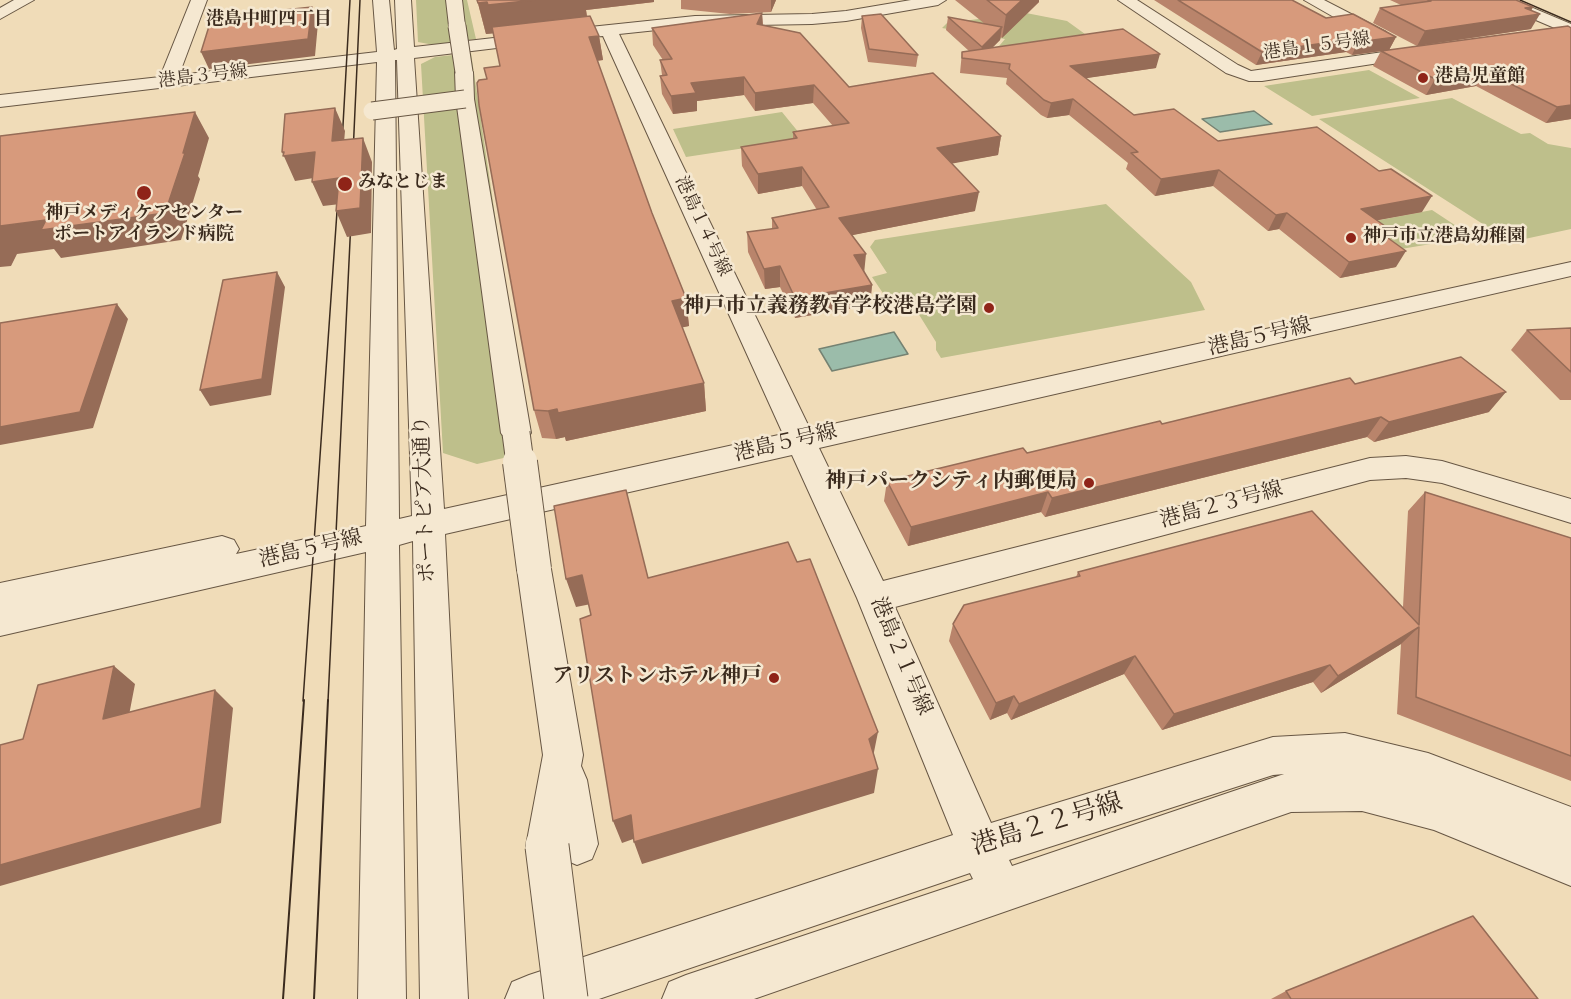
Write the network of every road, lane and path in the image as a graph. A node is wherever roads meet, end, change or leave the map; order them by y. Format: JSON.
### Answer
{"nodes":[{"id":1,"x":26,"y":0,"type":"edge"},
{"id":2,"x":199,"y":0,"type":"edge"},
{"id":3,"x":381,"y":0,"type":"edge"},
{"id":4,"x":403,"y":0,"type":"edge"},
{"id":5,"x":454,"y":0,"type":"edge"},
{"id":6,"x":938,"y":0,"type":"edge"},
{"id":7,"x":1126,"y":0,"type":"edge"},
{"id":8,"x":1312,"y":0,"type":"edge"},
{"id":9,"x":1501,"y":0,"type":"edge"},
{"id":10,"x":0,"y":14,"type":"edge"},
{"id":11,"x":609,"y":30,"type":"junction"},
{"id":12,"x":1571,"y":31,"type":"edge"},
{"id":13,"x":577,"y":34,"type":"edge"},
{"id":14,"x":1536,"y":35,"type":"edge"},
{"id":15,"x":555,"y":36,"type":"edge"},
{"id":16,"x":1435,"y":50,"type":"edge"},
{"id":17,"x":1413,"y":53,"type":"junction"},
{"id":18,"x":396,"y":55,"type":"junction"},
{"id":19,"x":167,"y":82,"type":"junction"},
{"id":20,"x":465,"y":99,"type":"junction"},
{"id":21,"x":0,"y":101,"type":"edge"},
{"id":22,"x":372,"y":111,"type":"dead end"},
{"id":23,"x":1562,"y":268,"type":"edge"},
{"id":24,"x":796,"y":433,"type":"junction"},
{"id":25,"x":1571,"y":511,"type":"edge"},
{"id":26,"x":428,"y":514,"type":"junction"},
{"id":27,"x":382,"y":525,"type":"junction"},
{"id":28,"x":0,"y":597,"type":"edge"},
{"id":29,"x":874,"y":598,"type":"junction"},
{"id":30,"x":0,"y":621,"type":"edge"},
{"id":31,"x":1571,"y":828,"type":"edge"},
{"id":32,"x":980,"y":848,"type":"junction"},
{"id":33,"x":1571,"y":864,"type":"edge"},
{"id":34,"x":1002,"y":892,"type":"junction"},
{"id":35,"x":382,"y":999,"type":"edge"},
{"id":36,"x":444,"y":999,"type":"edge"},
{"id":37,"x":529,"y":999,"type":"edge"},
{"id":38,"x":566,"y":999,"type":"edge"},
{"id":39,"x":686,"y":999,"type":"edge"}],
"edges":[{"from":1,"to":10,"type":"street"},
{"from":2,"to":19,"type":"street"},
{"from":3,"to":18,"type":"street","name":"ポートピア大通り"},
{"from":4,"to":18,"type":"street","name":"ポートピア大通り"},
{"from":5,"to":20,"type":"street","bridge":true},
{"from":6,"to":11,"type":"street"},
{"from":7,"to":17,"type":"street","name":"港島１５号線"},
{"from":8,"to":17,"type":"street"},
{"from":9,"to":12,"type":"street"},
{"from":11,"to":13,"type":"street"},
{"from":11,"to":24,"type":"street","name":"港島１４号線"},
{"from":12,"to":14,"type":"street"},
{"from":15,"to":18,"type":"street","name":"港島３号線"},
{"from":16,"to":17,"type":"street","name":"港島１５号線"},
{"from":18,"to":19,"type":"street","name":"港島３号線"},
{"from":18,"to":26,"type":"street","name":"ポートピア大通り"},
{"from":18,"to":27,"type":"street","name":"ポートピア大通り"},
{"from":19,"to":21,"type":"street","name":"港島３号線"},
{"from":20,"to":22,"type":"street","bridge":true},
{"from":20,"to":38,"type":"street","bridge":true},
{"from":23,"to":24,"type":"street","name":"港島５号線"},
{"from":24,"to":26,"type":"street","name":"港島５号線"},
{"from":24,"to":29,"type":"street","name":"港島２１号線"},
{"from":25,"to":29,"type":"street","name":"港島２３号線"},
{"from":26,"to":27,"type":"street","name":"港島５号線"},
{"from":26,"to":36,"type":"street","name":"ポートピア大通り"},
{"from":27,"to":28,"type":"street","name":"港島５号線"},
{"from":27,"to":30,"type":"street","name":"港島５号線"},
{"from":27,"to":35,"type":"street","name":"ポートピア大通り"},
{"from":29,"to":32,"type":"street","name":"港島２１号線"},
{"from":31,"to":32,"type":"street","name":"港島２２号線"},
{"from":32,"to":34,"type":"street","name":"港島２１号線"},
{"from":32,"to":37,"type":"street","name":"港島２２号線"},
{"from":33,"to":34,"type":"street","name":"港島２２号線"},
{"from":34,"to":39,"type":"street","name":"港島２２号線"}]}
